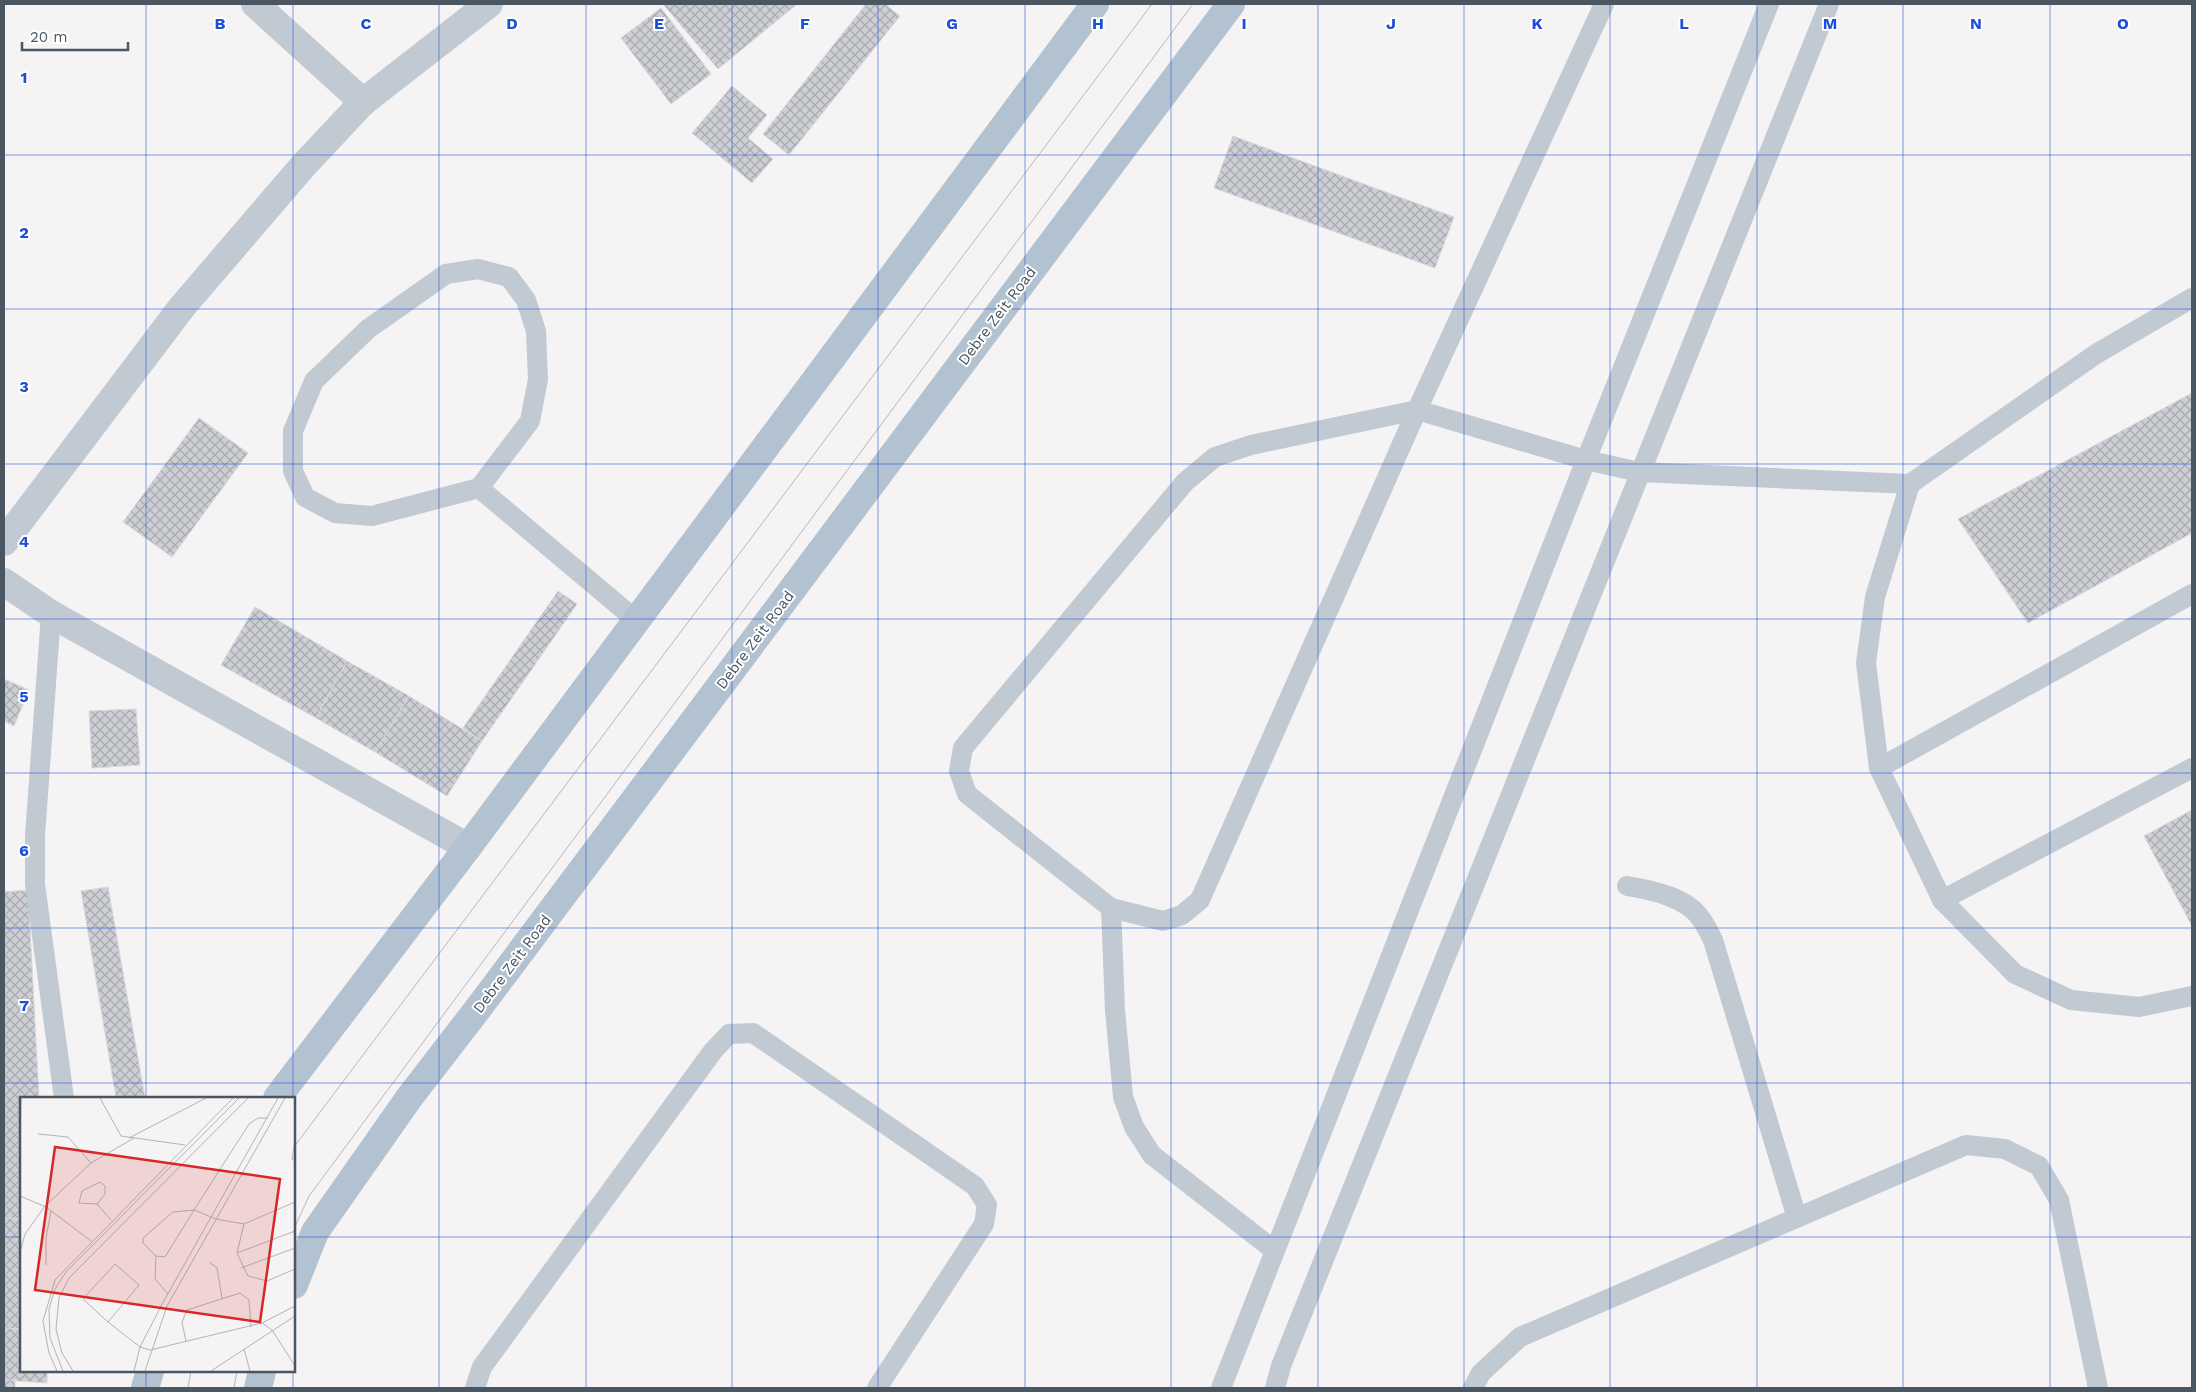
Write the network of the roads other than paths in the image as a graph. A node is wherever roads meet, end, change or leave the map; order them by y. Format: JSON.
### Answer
{"nodes":[{"id":1,"x":255,"y":4,"type":"edge"},
{"id":2,"x":489,"y":4,"type":"edge"},
{"id":3,"x":1095,"y":4,"type":"edge"},
{"id":4,"x":1231,"y":4,"type":"edge"},
{"id":5,"x":1604,"y":4,"type":"edge"},
{"id":6,"x":1769,"y":4,"type":"edge"},
{"id":7,"x":1829,"y":4,"type":"edge"},
{"id":8,"x":363,"y":102,"type":"junction"},
{"id":9,"x":2192,"y":298,"type":"edge"},
{"id":10,"x":1417,"y":410,"type":"junction"},
{"id":11,"x":1586,"y":460,"type":"junction"},
{"id":12,"x":1639,"y":472,"type":"junction"},
{"id":13,"x":1910,"y":484,"type":"junction"},
{"id":14,"x":480,"y":488,"type":"junction"},
{"id":15,"x":4,"y":542,"type":"edge"},
{"id":16,"x":4,"y":582,"type":"edge"},
{"id":17,"x":2192,"y":594,"type":"edge"},
{"id":18,"x":51,"y":614,"type":"junction"},
{"id":19,"x":636,"y":620,"type":"junction"},
{"id":20,"x":1879,"y":768,"type":"junction"},
{"id":21,"x":2192,"y":768,"type":"edge"},
{"id":22,"x":468,"y":847,"type":"junction"},
{"id":23,"x":1627,"y":886,"type":"dead end"},
{"id":24,"x":1942,"y":900,"type":"junction"},
{"id":25,"x":1111,"y":908,"type":"junction"},
{"id":26,"x":2192,"y":996,"type":"edge"},
{"id":27,"x":64,"y":1097,"type":"edge"},
{"id":28,"x":278,"y":1097,"type":"edge"},
{"id":29,"x":1797,"y":1218,"type":"junction"},
{"id":30,"x":1274,"y":1250,"type":"junction"},
{"id":31,"x":295,"y":1282,"type":"edge"},
{"id":32,"x":150,"y":1372,"type":"edge"},
{"id":33,"x":262,"y":1372,"type":"edge"},
{"id":34,"x":145,"y":1388,"type":"edge"},
{"id":35,"x":258,"y":1388,"type":"edge"},
{"id":36,"x":475,"y":1388,"type":"edge"},
{"id":37,"x":877,"y":1388,"type":"edge"},
{"id":38,"x":1221,"y":1388,"type":"edge"},
{"id":39,"x":1275,"y":1388,"type":"edge"},
{"id":40,"x":1473,"y":1388,"type":"edge"},
{"id":41,"x":2098,"y":1388,"type":"edge"}],
"edges":[{"from":1,"to":8,"type":"street"},
{"from":2,"to":8,"type":"street"},
{"from":3,"to":19,"type":"main road"},
{"from":4,"to":31,"type":"main road","name":"Debre Zeit Road"},
{"from":5,"to":10,"type":"lane"},
{"from":6,"to":11,"type":"lane"},
{"from":7,"to":12,"type":"lane"},
{"from":8,"to":15,"type":"street"},
{"from":9,"to":13,"type":"lane"},
{"from":10,"to":11,"type":"lane"},
{"from":10,"to":25,"type":"lane"},
{"from":10,"to":25,"type":"lane"},
{"from":11,"to":12,"type":"lane"},
{"from":11,"to":30,"type":"lane"},
{"from":12,"to":13,"type":"lane"},
{"from":12,"to":39,"type":"lane"},
{"from":13,"to":20,"type":"lane"},
{"from":14,"to":14,"type":"lane"},
{"from":14,"to":19,"type":"lane"},
{"from":16,"to":18,"type":"street"},
{"from":17,"to":20,"type":"lane"},
{"from":18,"to":22,"type":"street"},
{"from":18,"to":27,"type":"lane"},
{"from":19,"to":22,"type":"main road"},
{"from":20,"to":24,"type":"lane"},
{"from":21,"to":24,"type":"lane"},
{"from":22,"to":28,"type":"main road"},
{"from":23,"to":29,"type":"lane"},
{"from":24,"to":26,"type":"lane"},
{"from":25,"to":30,"type":"lane"},
{"from":29,"to":40,"type":"lane"},
{"from":29,"to":41,"type":"lane"},
{"from":30,"to":38,"type":"lane"},
{"from":32,"to":34,"type":"main road"},
{"from":33,"to":35,"type":"main road"},
{"from":36,"to":37,"type":"lane"}]}
